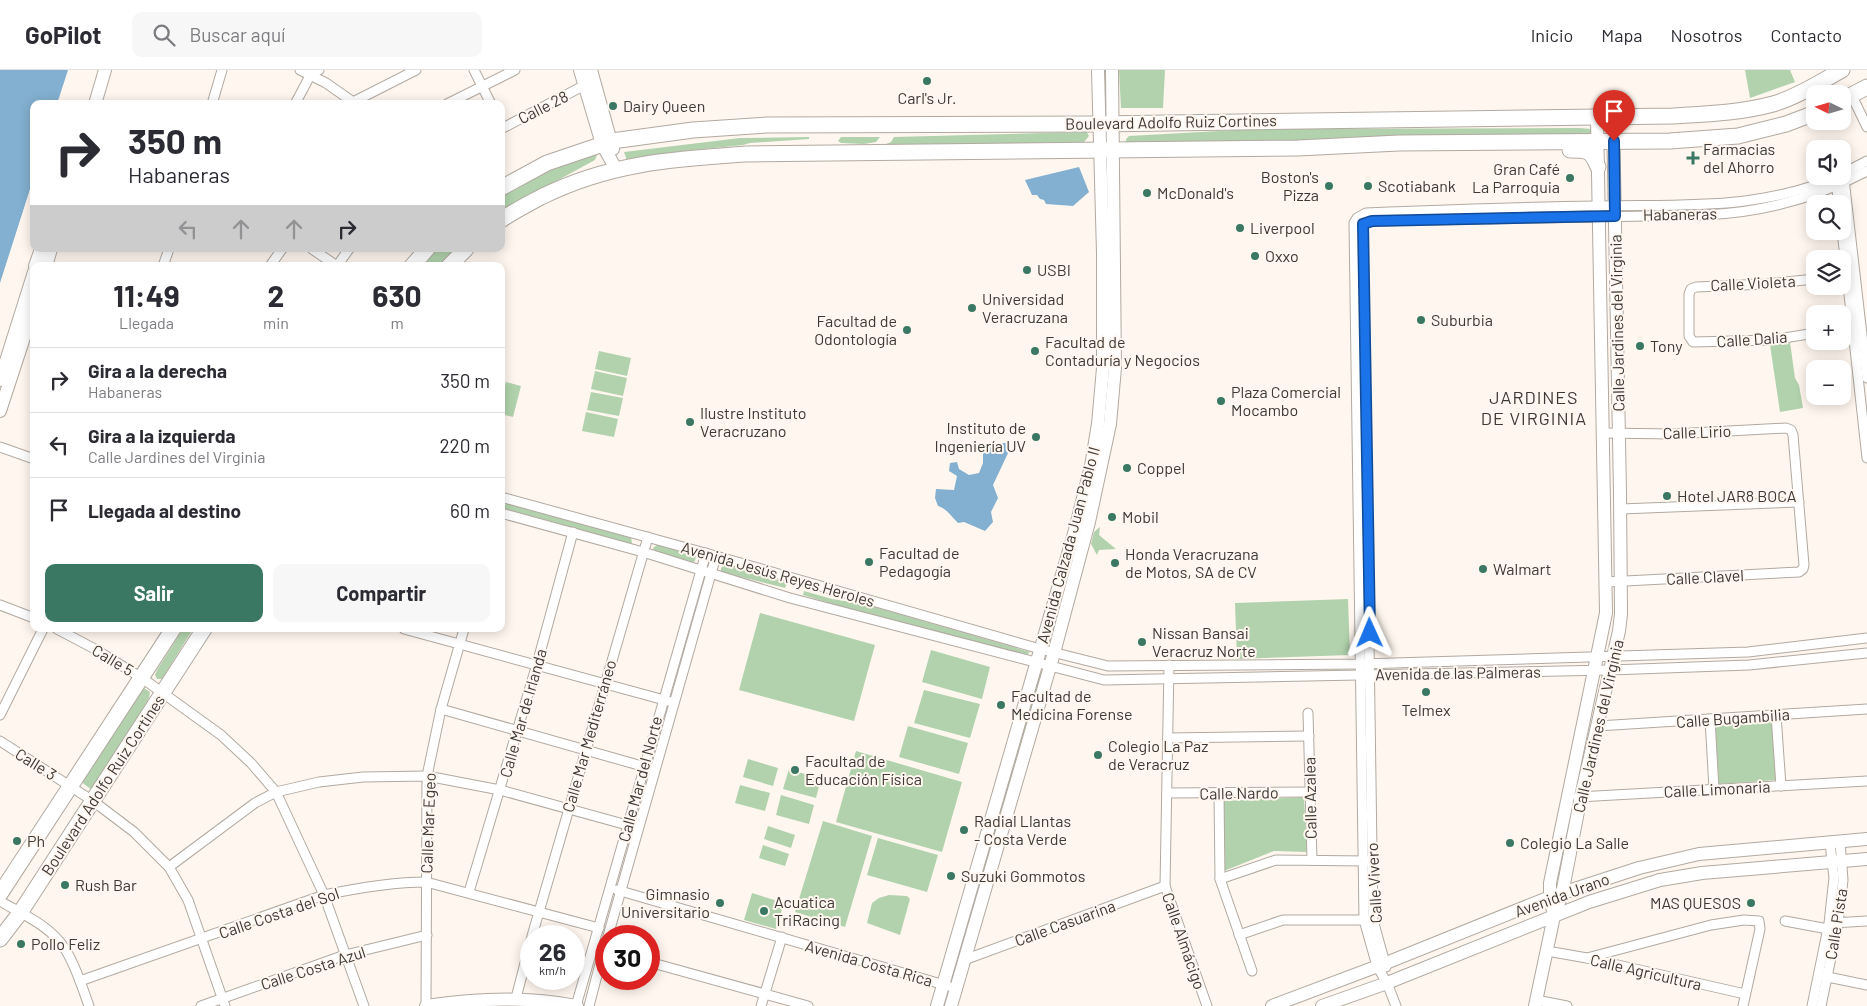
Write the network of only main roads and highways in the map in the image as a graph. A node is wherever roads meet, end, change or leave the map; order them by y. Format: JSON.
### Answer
{"nodes":[{"id":1,"x":96,"y":70,"type":"edge"},
{"id":2,"x":105,"y":70,"type":"edge"},
{"id":3,"x":580,"y":70,"type":"edge"},
{"id":4,"x":591,"y":70,"type":"edge"},
{"id":5,"x":1098,"y":70,"type":"edge"},
{"id":6,"x":1112,"y":70,"type":"edge"},
{"id":7,"x":1842,"y":70,"type":"edge"},
{"id":8,"x":87,"y":100,"type":"edge"},
{"id":9,"x":96,"y":100,"type":"edge"},
{"id":10,"x":1806,"y":116,"type":"edge"},
{"id":11,"x":1613,"y":117,"type":"junction"},
{"id":12,"x":1597,"y":118,"type":"junction"},
{"id":13,"x":1106,"y":124,"type":"junction"},
{"id":14,"x":1597,"y":141,"type":"junction"},
{"id":15,"x":1614,"y":141,"type":"junction"},
{"id":16,"x":1494,"y":142,"type":"junction"},
{"id":17,"x":607,"y":143,"type":"junction"},
{"id":18,"x":1107,"y":151,"type":"junction"},
{"id":19,"x":1598,"y":167,"type":"junction"},
{"id":20,"x":616,"y":168,"type":"junction"},
{"id":21,"x":505,"y":186,"type":"edge"},
{"id":22,"x":505,"y":218,"type":"edge"},
{"id":23,"x":424,"y":252,"type":"edge"},
{"id":24,"x":463,"y":252,"type":"edge"},
{"id":25,"x":416,"y":262,"type":"edge"},
{"id":26,"x":453,"y":262,"type":"edge"},
{"id":27,"x":30,"y":310,"type":"edge"},
{"id":28,"x":30,"y":311,"type":"edge"},
{"id":29,"x":0,"y":380,"type":"edge"},
{"id":30,"x":0,"y":411,"type":"edge"},
{"id":31,"x":1081,"y":531,"type":"junction"},
{"id":32,"x":171,"y":632,"type":"edge"},
{"id":33,"x":202,"y":632,"type":"edge"},
{"id":34,"x":1867,"y":839,"type":"edge"},
{"id":35,"x":1867,"y":859,"type":"edge"},
{"id":36,"x":0,"y":894,"type":"edge"},
{"id":37,"x":1556,"y":896,"type":"junction"},
{"id":38,"x":1554,"y":916,"type":"junction"},
{"id":39,"x":1471,"y":929,"type":"junction"},
{"id":40,"x":0,"y":938,"type":"edge"},
{"id":41,"x":1478,"y":947,"type":"junction"},
{"id":42,"x":1536,"y":1003,"type":"edge"},
{"id":43,"x":426,"y":1006,"type":"edge"},
{"id":44,"x":576,"y":1006,"type":"edge"},
{"id":45,"x":936,"y":1006,"type":"edge"},
{"id":46,"x":950,"y":1006,"type":"edge"},
{"id":47,"x":1272,"y":1006,"type":"edge"},
{"id":48,"x":1322,"y":1006,"type":"edge"}],
"edges":[{"from":1,"to":8,"type":"main road"},
{"from":2,"to":9,"type":"main road"},
{"from":3,"to":17,"type":"main road"},
{"from":4,"to":17,"type":"main road"},
{"from":5,"to":13,"type":"main road","name":"Avenida Calzada Juan Pablo II"},
{"from":6,"to":13,"type":"main road","name":"Avenida Calzada Juan Pablo II"},
{"from":7,"to":11,"type":"main road","name":"Boulevard Adolfo Ruiz Cortines"},
{"from":10,"to":15,"type":"main road","name":"Boulevard Adolfo Ruiz Cortines"},
{"from":11,"to":12,"type":"main road","name":"Boulevard Adolfo Ruiz Cortines"},
{"from":11,"to":15,"type":"main road","name":"Calle Jardines del Virginia"},
{"from":12,"to":13,"type":"main road","name":"Boulevard Adolfo Ruiz Cortines"},
{"from":12,"to":14,"type":"main road","name":"Calle Jardines del Virginia"},
{"from":13,"to":17,"type":"main road","name":"Boulevard Adolfo Ruiz Cortines"},
{"from":13,"to":18,"type":"main road","name":"Avenida Calzada Juan Pablo II"},
{"from":14,"to":15,"type":"main road","name":"Boulevard Adolfo Ruiz Cortines"},
{"from":14,"to":16,"type":"main road","name":"Boulevard Adolfo Ruiz Cortines"},
{"from":14,"to":19,"type":"main road","name":"Calle Jardines del Virginia"},
{"from":15,"to":37,"type":"main road","name":"Calle Jardines del Virginia"},
{"from":16,"to":18,"type":"main road","name":"Boulevard Adolfo Ruiz Cortines"},
{"from":16,"to":19,"type":"main road"},
{"from":17,"to":20,"type":"main road"},
{"from":17,"to":21,"type":"main road","name":"Boulevard Adolfo Ruiz Cortines"},
{"from":18,"to":20,"type":"main road","name":"Boulevard Adolfo Ruiz Cortines"},
{"from":18,"to":31,"type":"main road","name":"Avenida Calzada Juan Pablo II"},
{"from":19,"to":37,"type":"main road","name":"Calle Jardines del Virginia"},
{"from":20,"to":22,"type":"main road","name":"Boulevard Adolfo Ruiz Cortines"},
{"from":23,"to":25,"type":"main road"},
{"from":24,"to":26,"type":"main road"},
{"from":27,"to":29,"type":"main road"},
{"from":28,"to":30,"type":"main road"},
{"from":31,"to":45,"type":"main road","name":"Avenida Calzada Juan Pablo II"},
{"from":31,"to":46,"type":"main road","name":"Avenida Calzada Juan Pablo II"},
{"from":32,"to":36,"type":"main road","name":"Boulevard Adolfo Ruiz Cortines"},
{"from":33,"to":40,"type":"main road","name":"Boulevard Adolfo Ruiz Cortines"},
{"from":34,"to":37,"type":"main road","name":"Avenida Urano"},
{"from":35,"to":38,"type":"main road","name":"Avenida Urano"},
{"from":37,"to":38,"type":"main road","name":"Calle Jardines del Virginia"},
{"from":37,"to":39,"type":"main road","name":"Avenida Urano"},
{"from":38,"to":41,"type":"main road","name":"Avenida Urano"},
{"from":38,"to":42,"type":"main road","name":"Calle Jardines del Virginia"},
{"from":39,"to":41,"type":"main road"},
{"from":39,"to":47,"type":"main road","name":"Avenida Urano"},
{"from":41,"to":48,"type":"main road","name":"Avenida Urano"},
{"from":43,"to":44,"type":"main road"}]}
